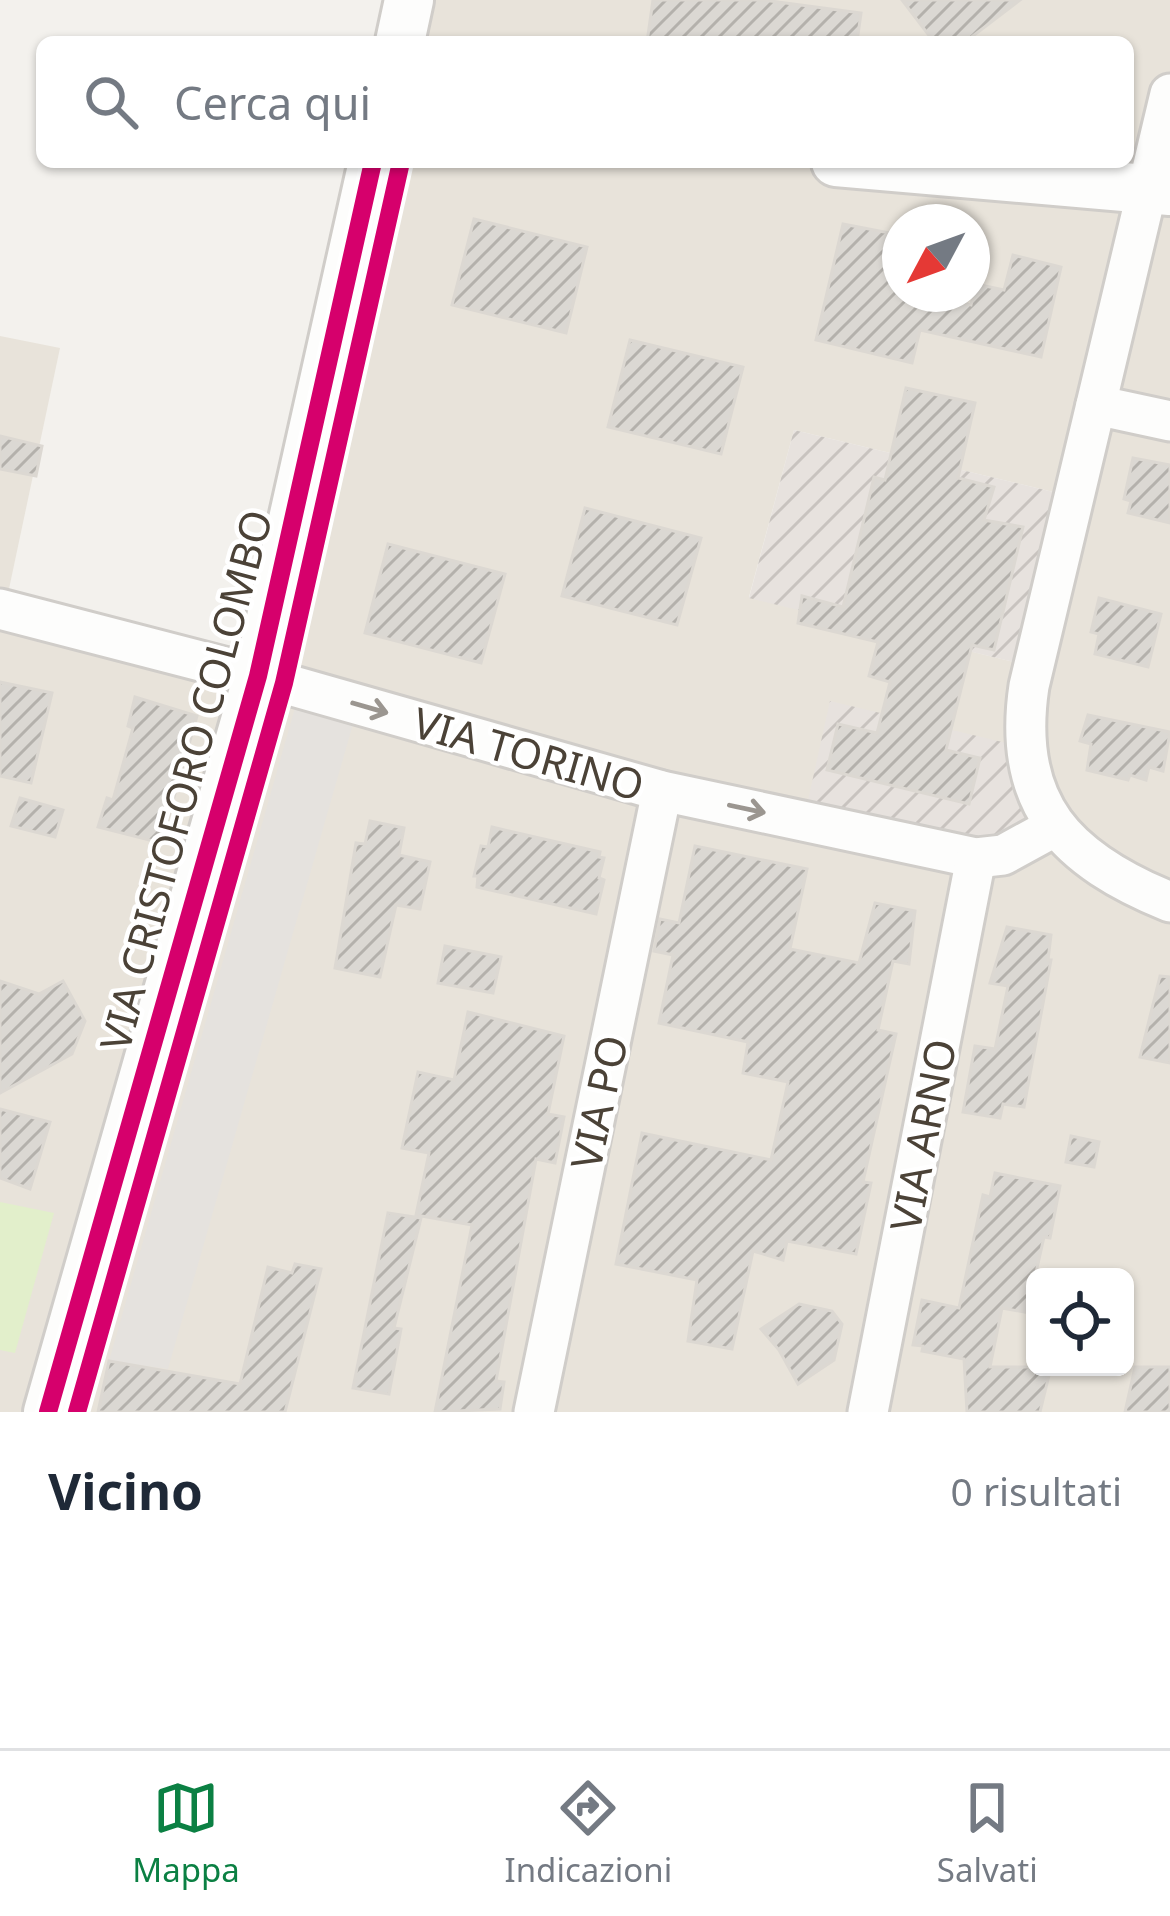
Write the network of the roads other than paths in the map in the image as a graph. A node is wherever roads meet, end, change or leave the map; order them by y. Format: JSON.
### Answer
{"nodes":[{"id":1,"x":409,"y":0,"type":"edge"},
{"id":2,"x":401,"y":36,"type":"edge"},
{"id":3,"x":1170,"y":94,"type":"edge"},
{"id":4,"x":372,"y":168,"type":"edge"},
{"id":5,"x":905,"y":168,"type":"edge"},
{"id":6,"x":1158,"y":190,"type":"edge"},
{"id":7,"x":1096,"y":405,"type":"junction"},
{"id":8,"x":1170,"y":421,"type":"edge"},
{"id":9,"x":0,"y":609,"type":"edge"},
{"id":10,"x":258,"y":676,"type":"junction"},
{"id":11,"x":662,"y":791,"type":"junction"},
{"id":12,"x":1056,"y":826,"type":"junction"},
{"id":13,"x":976,"y":858,"type":"junction"},
{"id":14,"x":1170,"y":902,"type":"edge"},
{"id":15,"x":48,"y":1412,"type":"edge"},
{"id":16,"x":534,"y":1412,"type":"edge"},
{"id":17,"x":868,"y":1412,"type":"edge"}],
"edges":[{"from":1,"to":2,"type":"street"},
{"from":3,"to":6,"type":"street"},
{"from":4,"to":10,"type":"street","name":"VIA CRISTOFORO COLOMBO"},
{"from":5,"to":6,"type":"street"},
{"from":6,"to":7,"type":"street"},
{"from":7,"to":8,"type":"street"},
{"from":7,"to":12,"type":"street"},
{"from":9,"to":10,"type":"street","name":"VIA TORINO"},
{"from":10,"to":11,"type":"street","name":"VIA TORINO","one_way":true},
{"from":10,"to":15,"type":"street","name":"VIA CRISTOFORO COLOMBO"},
{"from":11,"to":13,"type":"street","name":"VIA TORINO","one_way":true},
{"from":11,"to":16,"type":"street","name":"VIA PO"},
{"from":12,"to":13,"type":"street"},
{"from":12,"to":14,"type":"street"},
{"from":13,"to":17,"type":"street","name":"VIA ARNO"}]}
